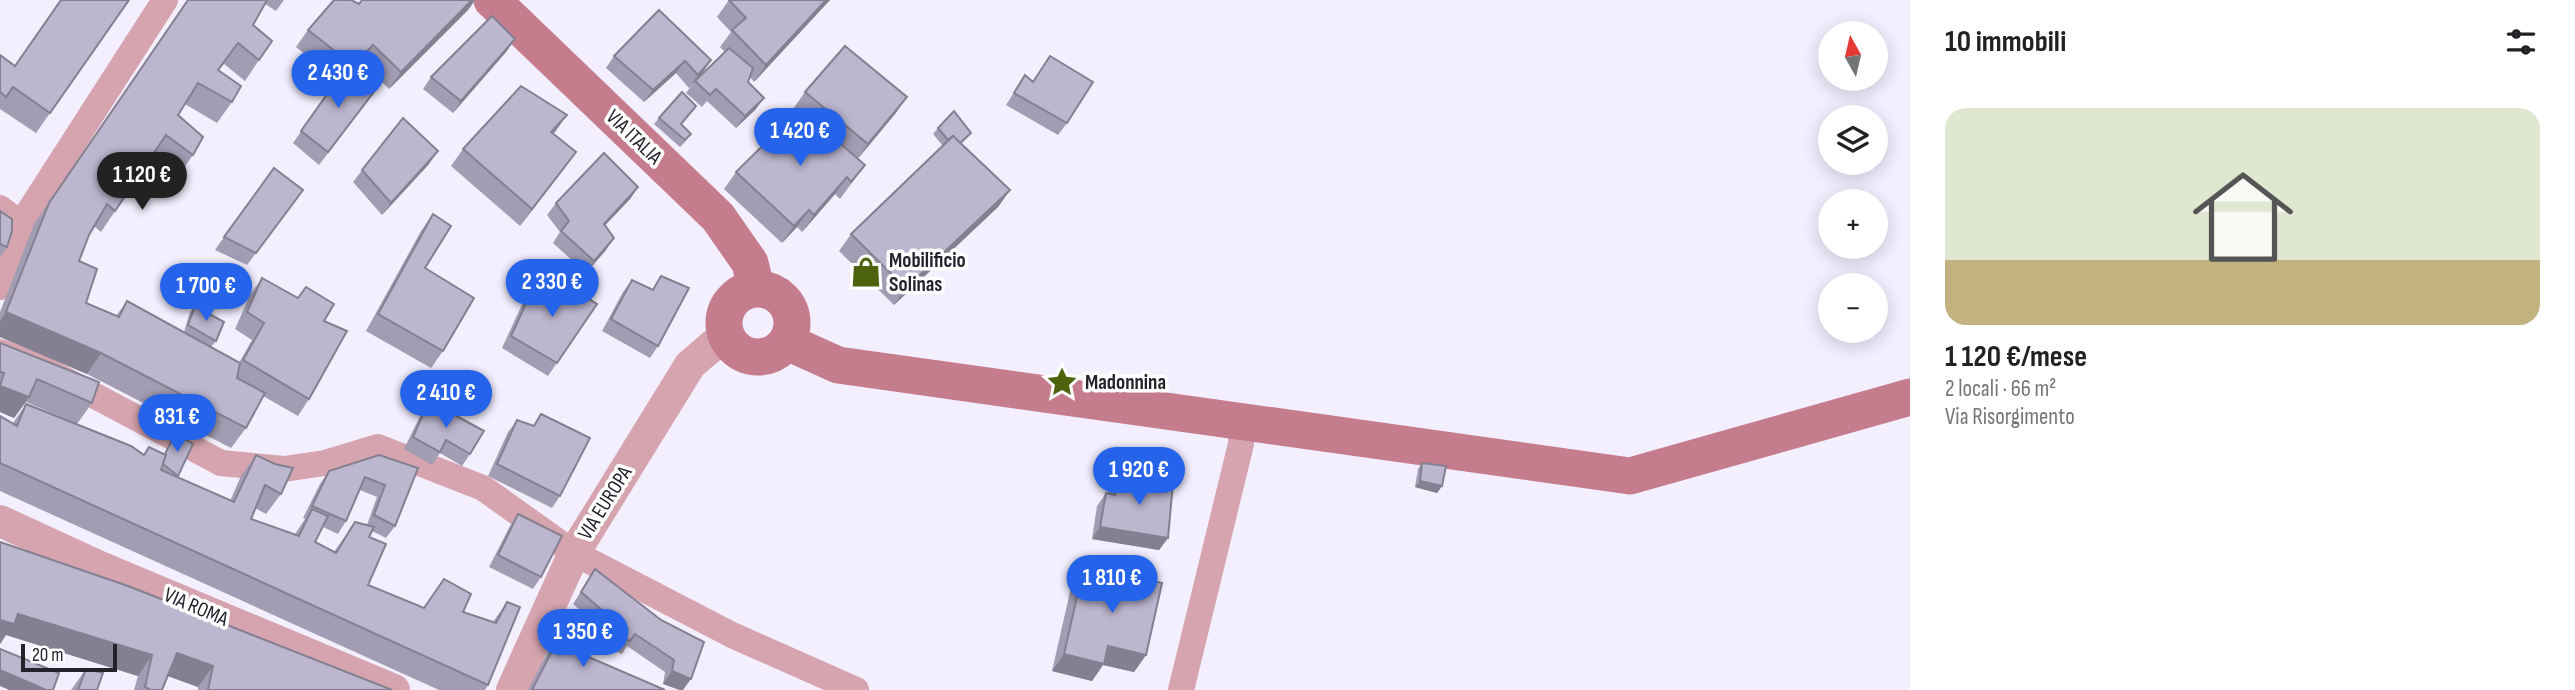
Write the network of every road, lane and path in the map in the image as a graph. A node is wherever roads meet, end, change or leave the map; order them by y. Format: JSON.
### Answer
{"nodes":[{"id":1,"x":165,"y":0,"type":"edge"},
{"id":2,"x":492,"y":0,"type":"edge"},
{"id":3,"x":0,"y":208,"type":"edge"},
{"id":4,"x":21,"y":224,"type":"junction"},
{"id":5,"x":0,"y":287,"type":"edge"},
{"id":6,"x":756,"y":288,"type":"junction"},
{"id":7,"x":726,"y":334,"type":"junction"},
{"id":8,"x":787,"y":342,"type":"junction"},
{"id":9,"x":0,"y":352,"type":"edge"},
{"id":10,"x":1910,"y":397,"type":"edge"},
{"id":11,"x":1241,"y":421,"type":"junction"},
{"id":12,"x":0,"y":521,"type":"edge"},
{"id":13,"x":574,"y":553,"type":"junction"},
{"id":14,"x":394,"y":690,"type":"edge"},
{"id":15,"x":512,"y":690,"type":"edge"},
{"id":16,"x":856,"y":690,"type":"edge"},
{"id":17,"x":1181,"y":690,"type":"edge"}],
"edges":[{"from":1,"to":4,"type":"street"},
{"from":2,"to":6,"type":"main road","name":"VIA ITALIA"},
{"from":3,"to":4,"type":"street"},
{"from":4,"to":5,"type":"street"},
{"from":6,"to":7,"type":"main road"},
{"from":6,"to":8,"type":"main road"},
{"from":7,"to":8,"type":"main road"},
{"from":7,"to":13,"type":"street","name":"VIA EUROPA"},
{"from":8,"to":11,"type":"main road"},
{"from":9,"to":13,"type":"street"},
{"from":10,"to":11,"type":"main road"},
{"from":11,"to":17,"type":"street"},
{"from":12,"to":14,"type":"street","name":"VIA ROMA"},
{"from":13,"to":15,"type":"street","name":"VIA EUROPA"},
{"from":13,"to":16,"type":"street"}]}
